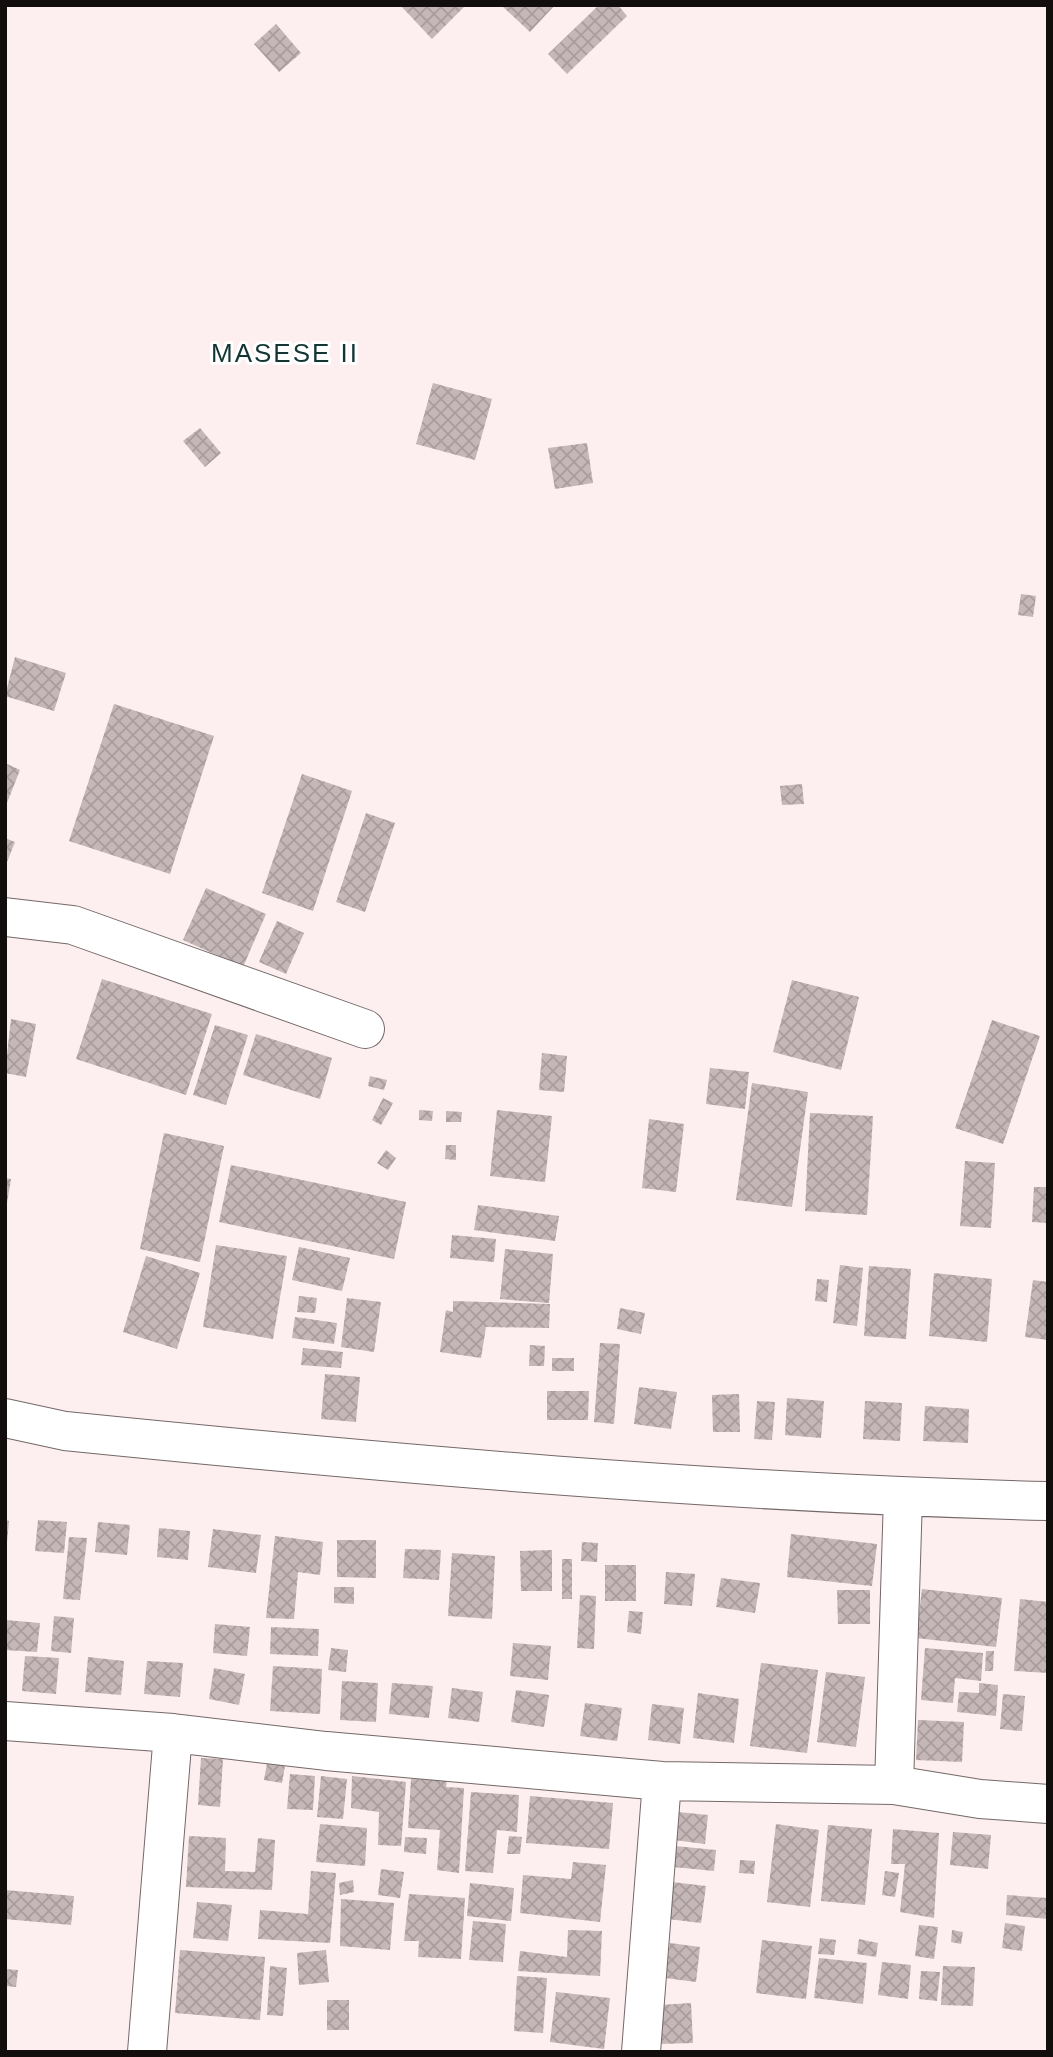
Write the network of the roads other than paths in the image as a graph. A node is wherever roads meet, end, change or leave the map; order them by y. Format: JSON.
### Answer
{"nodes":[{"id":1,"x":5,"y":917,"type":"edge"},
{"id":2,"x":365,"y":1029,"type":"dead end"},
{"id":3,"x":5,"y":1418,"type":"edge"},
{"id":4,"x":903,"y":1497,"type":"junction"},
{"id":5,"x":1048,"y":1501,"type":"edge"},
{"id":6,"x":5,"y":1721,"type":"edge"},
{"id":7,"x":173,"y":1733,"type":"junction"},
{"id":8,"x":662,"y":1781,"type":"junction"},
{"id":9,"x":894,"y":1785,"type":"junction"},
{"id":10,"x":1048,"y":1804,"type":"edge"},
{"id":11,"x":147,"y":2052,"type":"edge"},
{"id":12,"x":641,"y":2052,"type":"edge"}],
"edges":[{"from":1,"to":2,"type":"street"},
{"from":3,"to":4,"type":"street"},
{"from":4,"to":5,"type":"street"},
{"from":4,"to":9,"type":"street"},
{"from":6,"to":7,"type":"street"},
{"from":7,"to":8,"type":"street"},
{"from":7,"to":11,"type":"street"},
{"from":8,"to":9,"type":"street"},
{"from":8,"to":12,"type":"street"},
{"from":9,"to":10,"type":"street"}]}
